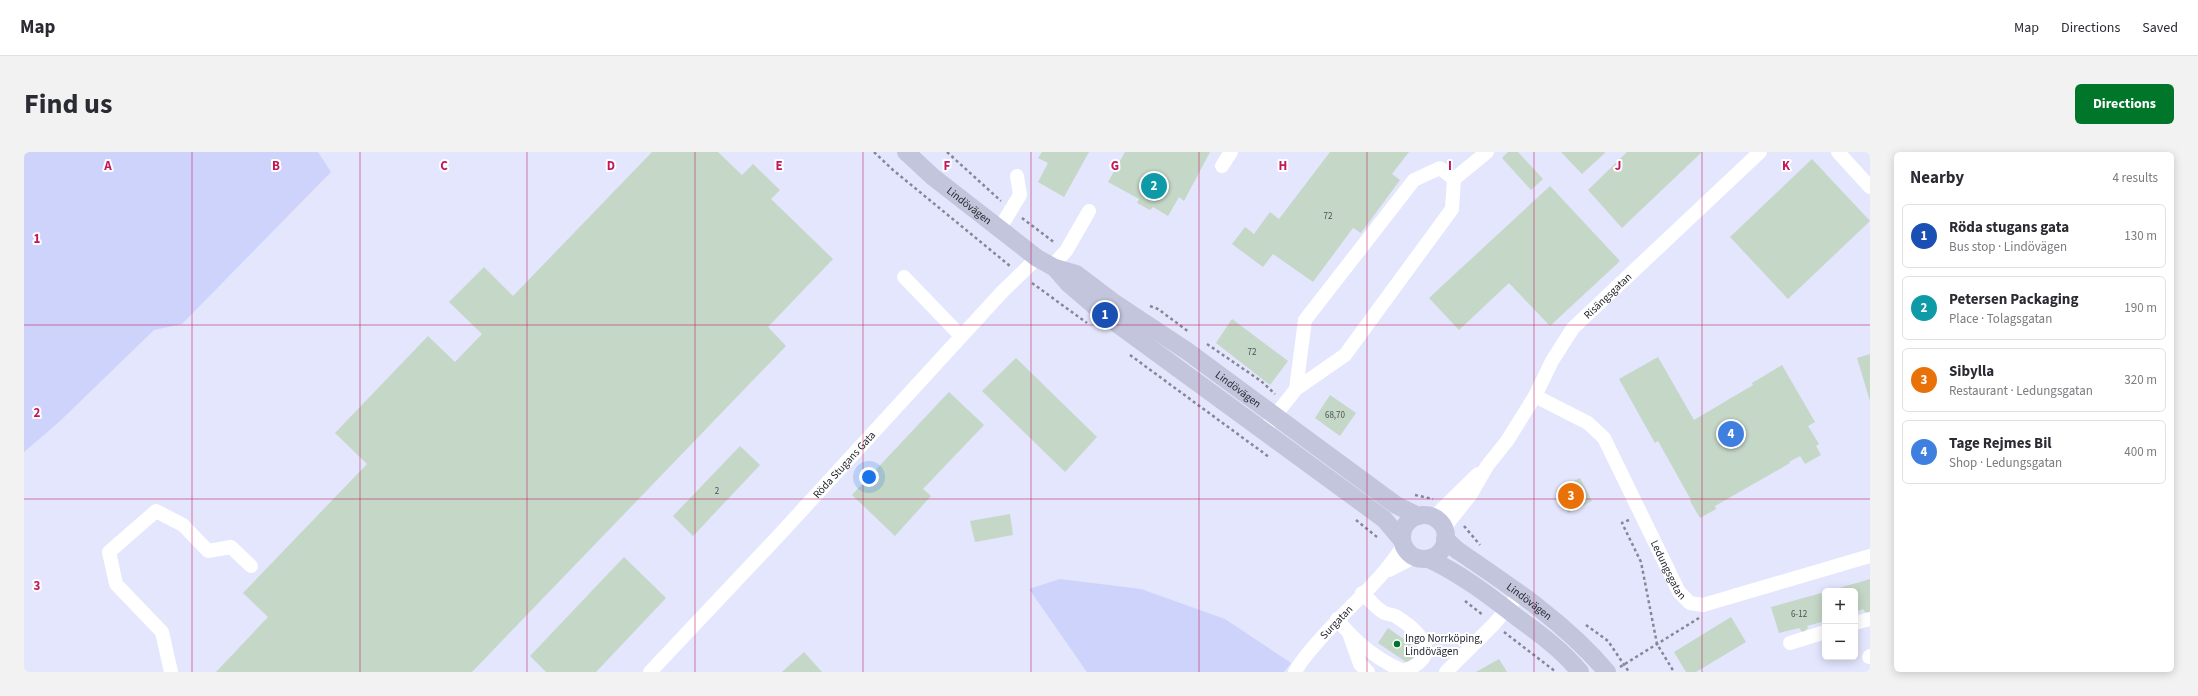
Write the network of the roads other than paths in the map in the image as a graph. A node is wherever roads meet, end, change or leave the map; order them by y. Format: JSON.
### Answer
{"nodes":[{"id":1,"x":906,"y":152,"type":"edge"},
{"id":2,"x":1231,"y":152,"type":"edge"},
{"id":3,"x":1487,"y":152,"type":"edge"},
{"id":4,"x":1760,"y":152,"type":"edge"},
{"id":5,"x":1838,"y":152,"type":"edge"},
{"id":6,"x":1222,"y":166,"type":"dead end"},
{"id":7,"x":1017,"y":176,"type":"dead end"},
{"id":8,"x":1454,"y":179,"type":"junction"},
{"id":9,"x":1870,"y":187,"type":"edge"},
{"id":10,"x":1089,"y":211,"type":"dead end"},
{"id":11,"x":1000,"y":228,"type":"junction"},
{"id":12,"x":1048,"y":264,"type":"junction"},
{"id":13,"x":904,"y":277,"type":"dead end"},
{"id":14,"x":961,"y":336,"type":"junction"},
{"id":15,"x":1296,"y":389,"type":"junction"},
{"id":16,"x":1535,"y":396,"type":"junction"},
{"id":17,"x":1276,"y":416,"type":"junction"},
{"id":18,"x":1263,"y":431,"type":"junction"},
{"id":19,"x":1435,"y":525,"type":"junction"},
{"id":20,"x":1412,"y":550,"type":"junction"},
{"id":21,"x":1870,"y":556,"type":"edge"},
{"id":22,"x":251,"y":566,"type":"dead end"},
{"id":23,"x":1362,"y":593,"type":"junction"},
{"id":24,"x":1519,"y":595,"type":"junction"},
{"id":25,"x":1508,"y":610,"type":"junction"},
{"id":26,"x":1337,"y":619,"type":"junction"},
{"id":27,"x":1870,"y":619,"type":"edge"},
{"id":28,"x":1858,"y":622,"type":"edge"},
{"id":29,"x":1822,"y":633,"type":"edge"},
{"id":30,"x":1350,"y":636,"type":"junction"},
{"id":31,"x":1790,"y":643,"type":"dead end"},
{"id":32,"x":1613,"y":670,"type":"edge"},
{"id":33,"x":172,"y":672,"type":"edge"},
{"id":34,"x":650,"y":672,"type":"edge"},
{"id":35,"x":1295,"y":672,"type":"edge"},
{"id":36,"x":1368,"y":672,"type":"edge"},
{"id":37,"x":1446,"y":672,"type":"edge"},
{"id":38,"x":1580,"y":672,"type":"edge"}],
"edges":[{"from":1,"to":11,"type":"main road","name":"Lindövägen"},
{"from":2,"to":6,"type":"street"},
{"from":3,"to":8,"type":"street"},
{"from":4,"to":16,"type":"street","name":"Risängsgatan"},
{"from":5,"to":9,"type":"street"},
{"from":7,"to":11,"type":"street"},
{"from":8,"to":15,"type":"street"},
{"from":8,"to":15,"type":"street"},
{"from":10,"to":12,"type":"street","name":"Röda Stugans Gata"},
{"from":11,"to":12,"type":"main road","name":"Lindövägen"},
{"from":12,"to":14,"type":"street","name":"Röda Stugans Gata"},
{"from":12,"to":17,"type":"main road","name":"Lindövägen"},
{"from":12,"to":18,"type":"main road","name":"Lindövägen"},
{"from":13,"to":14,"type":"street"},
{"from":14,"to":34,"type":"street","name":"Röda Stugans Gata"},
{"from":15,"to":17,"type":"street"},
{"from":16,"to":19,"type":"street","name":"Risängsgatan"},
{"from":16,"to":21,"type":"street","name":"Ledungsgatan"},
{"from":17,"to":18,"type":"street"},
{"from":17,"to":19,"type":"main road","name":"Lindövägen"},
{"from":18,"to":20,"type":"main road","name":"Lindövägen"},
{"from":19,"to":20,"type":"main road"},
{"from":19,"to":20,"type":"main road"},
{"from":19,"to":24,"type":"main road","name":"Lindövägen"},
{"from":20,"to":23,"type":"street","name":"Surgatan"},
{"from":20,"to":25,"type":"main road","name":"Lindövägen"},
{"from":22,"to":33,"type":"street"},
{"from":23,"to":26,"type":"street","name":"Surgatan"},
{"from":23,"to":30,"type":"street"},
{"from":24,"to":25,"type":"street"},
{"from":24,"to":32,"type":"main road","name":"Lindövägen"},
{"from":25,"to":37,"type":"street"},
{"from":25,"to":38,"type":"main road","name":"Lindövägen"},
{"from":26,"to":30,"type":"street"},
{"from":26,"to":35,"type":"street","name":"Surgatan"},
{"from":27,"to":28,"type":"street"},
{"from":29,"to":31,"type":"street"},
{"from":30,"to":36,"type":"street"}]}
